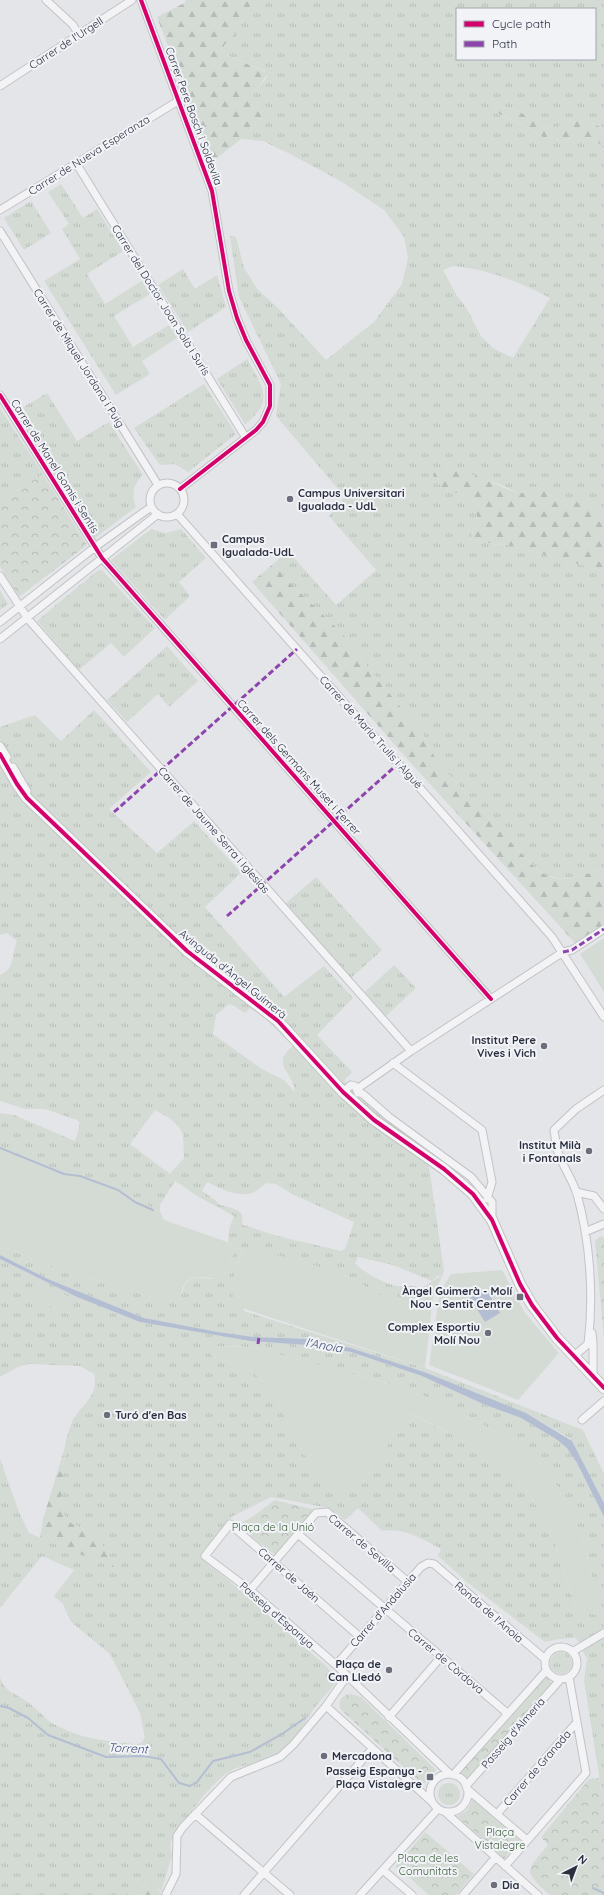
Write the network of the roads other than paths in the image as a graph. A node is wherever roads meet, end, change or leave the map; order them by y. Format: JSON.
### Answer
{"nodes":[{"id":1,"x":46,"y":0,"type":"edge"},
{"id":2,"x":132,"y":0,"type":"edge"},
{"id":3,"x":141,"y":0,"type":"edge"},
{"id":4,"x":79,"y":35,"type":"junction"},
{"id":5,"x":0,"y":86,"type":"edge"},
{"id":6,"x":178,"y":101,"type":"junction"},
{"id":7,"x":76,"y":163,"type":"junction"},
{"id":8,"x":0,"y":210,"type":"edge"},
{"id":9,"x":0,"y":231,"type":"edge"},
{"id":10,"x":0,"y":395,"type":"edge"},
{"id":11,"x":246,"y":438,"type":"junction"},
{"id":12,"x":158,"y":485,"type":"junction"},
{"id":13,"x":180,"y":489,"type":"junction"},
{"id":14,"x":151,"y":507,"type":"junction"},
{"id":15,"x":158,"y":514,"type":"junction"},
{"id":16,"x":177,"y":514,"type":"junction"},
{"id":17,"x":95,"y":547,"type":"junction"},
{"id":18,"x":102,"y":558,"type":"junction"},
{"id":19,"x":0,"y":576,"type":"edge"},
{"id":20,"x":19,"y":607,"type":"junction"},
{"id":21,"x":28,"y":618,"type":"junction"},
{"id":22,"x":0,"y":622,"type":"edge"},
{"id":23,"x":0,"y":639,"type":"edge"},
{"id":24,"x":0,"y":746,"type":"edge"},
{"id":25,"x":0,"y":754,"type":"edge"},
{"id":26,"x":39,"y":810,"type":"junction"},
{"id":27,"x":604,"y":930,"type":"edge"},
{"id":28,"x":563,"y":952,"type":"junction"},
{"id":29,"x":491,"y":999,"type":"junction"},
{"id":30,"x":604,"y":1017,"type":"edge"},
{"id":31,"x":411,"y":1051,"type":"junction"},
{"id":32,"x":393,"y":1063,"type":"junction"},
{"id":33,"x":604,"y":1090,"type":"edge"},
{"id":34,"x":356,"y":1094,"type":"junction"},
{"id":35,"x":576,"y":1192,"type":"junction"},
{"id":36,"x":485,"y":1200,"type":"junction"},
{"id":37,"x":604,"y":1209,"type":"edge"},
{"id":38,"x":604,"y":1224,"type":"edge"},
{"id":39,"x":585,"y":1232,"type":"junction"},
{"id":40,"x":590,"y":1325,"type":"junction"},
{"id":41,"x":574,"y":1356,"type":"junction"},
{"id":42,"x":593,"y":1376,"type":"junction"},
{"id":43,"x":604,"y":1388,"type":"edge"},
{"id":44,"x":604,"y":1401,"type":"edge"},
{"id":45,"x":582,"y":1420,"type":"dead end"},
{"id":46,"x":298,"y":1534,"type":"junction"},
{"id":47,"x":205,"y":1556,"type":"joint"},
{"id":48,"x":274,"y":1562,"type":"junction"},
{"id":49,"x":434,"y":1564,"type":"joint"},
{"id":50,"x":408,"y":1582,"type":"junction"},
{"id":51,"x":250,"y":1590,"type":"junction"},
{"id":52,"x":385,"y":1608,"type":"junction"},
{"id":53,"x":604,"y":1633,"type":"edge"},
{"id":54,"x":360,"y":1637,"type":"junction"},
{"id":55,"x":572,"y":1652,"type":"junction"},
{"id":56,"x":441,"y":1657,"type":"junction"},
{"id":57,"x":545,"y":1659,"type":"junction"},
{"id":58,"x":336,"y":1665,"type":"junction"},
{"id":59,"x":546,"y":1671,"type":"junction"},
{"id":60,"x":347,"y":1676,"type":"junction"},
{"id":61,"x":569,"y":1677,"type":"junction"},
{"id":62,"x":560,"y":1680,"type":"junction"},
{"id":63,"x":326,"y":1706,"type":"junction"},
{"id":64,"x":507,"y":1713,"type":"junction"},
{"id":65,"x":389,"y":1717,"type":"junction"},
{"id":66,"x":577,"y":1722,"type":"junction"},
{"id":67,"x":372,"y":1749,"type":"junction"},
{"id":68,"x":452,"y":1774,"type":"junction"},
{"id":69,"x":467,"y":1787,"type":"junction"},
{"id":70,"x":432,"y":1802,"type":"junction"},
{"id":71,"x":441,"y":1810,"type":"junction"},
{"id":72,"x":195,"y":1814,"type":"junction"},
{"id":73,"x":497,"y":1814,"type":"junction"},
{"id":74,"x":527,"y":1840,"type":"junction"},
{"id":75,"x":495,"y":1858,"type":"junction"},
{"id":76,"x":505,"y":1866,"type":"junction"},
{"id":77,"x":383,"y":1870,"type":"junction"},
{"id":78,"x":264,"y":1872,"type":"junction"},
{"id":79,"x":166,"y":1894,"type":"edge"},
{"id":80,"x":244,"y":1895,"type":"edge"},
{"id":81,"x":290,"y":1895,"type":"edge"},
{"id":82,"x":360,"y":1895,"type":"edge"},
{"id":83,"x":412,"y":1895,"type":"edge"},
{"id":84,"x":463,"y":1895,"type":"edge"},
{"id":85,"x":538,"y":1895,"type":"edge"}],
"edges":[{"from":1,"to":4,"type":"street"},
{"from":2,"to":4,"type":"street","name":"Carrer de l'Urgell"},
{"from":3,"to":6,"type":"street","name":"Carrer Pere Bosch i Soldevila"},
{"from":4,"to":5,"type":"street","name":"Carrer de l'Urgell"},
{"from":6,"to":7,"type":"street","name":"Carrer de Nueva Esperanza"},
{"from":6,"to":11,"type":"street","name":"Carrer Pere Bosch i Soldevila"},
{"from":7,"to":8,"type":"street","name":"Carrer de Nueva Esperanza"},
{"from":7,"to":11,"type":"street","name":"Carrer del Doctor Joan Solà i Surís"},
{"from":9,"to":12,"type":"street","name":"Carrer de Miquel Jordana i Puig"},
{"from":10,"to":17,"type":"street","name":"Carrer de Manel Gomis i Sentís"},
{"from":11,"to":13,"type":"street"},
{"from":12,"to":13,"type":"street"},
{"from":12,"to":14,"type":"street"},
{"from":13,"to":16,"type":"street"},
{"from":14,"to":15,"type":"street"},
{"from":14,"to":17,"type":"street"},
{"from":15,"to":16,"type":"street"},
{"from":15,"to":18,"type":"street"},
{"from":16,"to":28,"type":"street","name":"Carrer de Maria Trulls i Algué"},
{"from":17,"to":18,"type":"street","name":"Carrer dels Germans Muset i Ferrer"},
{"from":17,"to":20,"type":"street"},
{"from":18,"to":21,"type":"street"},
{"from":18,"to":29,"type":"street","name":"Carrer dels Germans Muset i Ferrer"},
{"from":19,"to":20,"type":"street","name":"Carrer de Jaume Serra i Iglesias"},
{"from":20,"to":21,"type":"street","name":"Carrer de Jaume Serra i Iglesias"},
{"from":20,"to":22,"type":"street"},
{"from":21,"to":23,"type":"street"},
{"from":21,"to":31,"type":"street","name":"Carrer de Jaume Serra i Iglesias"},
{"from":24,"to":26,"type":"street"},
{"from":25,"to":26,"type":"street","name":"Avinguda d'Àngel Guimerà"},
{"from":26,"to":34,"type":"street","name":"Avinguda d'Àngel Guimerà"},
{"from":27,"to":28,"type":"street"},
{"from":28,"to":29,"type":"street"},
{"from":28,"to":30,"type":"street","name":"Carrer de Maria Trulls i Algué"},
{"from":29,"to":31,"type":"street"},
{"from":31,"to":32,"type":"street"},
{"from":32,"to":34,"type":"street"},
{"from":32,"to":36,"type":"street"},
{"from":33,"to":35,"type":"street"},
{"from":34,"to":36,"type":"street","name":"Avinguda d'Àngel Guimerà"},
{"from":35,"to":37,"type":"street"},
{"from":35,"to":39,"type":"street"},
{"from":36,"to":41,"type":"street","name":"Avinguda d'Àngel Guimerà"},
{"from":38,"to":39,"type":"street"},
{"from":39,"to":40,"type":"street"},
{"from":40,"to":41,"type":"street"},
{"from":40,"to":42,"type":"street"},
{"from":41,"to":42,"type":"street","name":"Avinguda d'Àngel Guimerà"},
{"from":42,"to":43,"type":"street","name":"Avinguda d'Àngel Guimerà"},
{"from":44,"to":45,"type":"street"},
{"from":46,"to":48,"type":"street","name":"Carrer de Sevilla"},
{"from":46,"to":50,"type":"street","name":"Carrer de Sevilla"},
{"from":46,"to":52,"type":"street","name":"Carrer de Còrdova"},
{"from":47,"to":48,"type":"street","name":"Carrer de Jaén"},
{"from":47,"to":51,"type":"street","name":"Passeig d'Espanya"},
{"from":48,"to":51,"type":"street","name":"Carrer de Sevilla"},
{"from":48,"to":54,"type":"street","name":"Carrer de Jaén"},
{"from":49,"to":50,"type":"street","name":"Carrer d'Andalusia"},
{"from":49,"to":57,"type":"street","name":"Ronda de l'Anoia"},
{"from":50,"to":52,"type":"street","name":"Carrer d'Andalusia"},
{"from":51,"to":58,"type":"street","name":"Passeig d'Espanya"},
{"from":52,"to":54,"type":"street","name":"Carrer d'Andalusia"},
{"from":52,"to":56,"type":"street","name":"Carrer de Còrdova"},
{"from":53,"to":55,"type":"street"},
{"from":54,"to":58,"type":"street","name":"Carrer d'Andalusia"},
{"from":55,"to":57,"type":"street"},
{"from":55,"to":61,"type":"street"},
{"from":56,"to":64,"type":"street","name":"Carrer de Còrdova"},
{"from":56,"to":65,"type":"street"},
{"from":57,"to":59,"type":"street"},
{"from":58,"to":60,"type":"street","name":"Passeig d'Espanya"},
{"from":59,"to":62,"type":"street"},
{"from":59,"to":64,"type":"street","name":"Passeig d'Almeria"},
{"from":60,"to":63,"type":"street"},
{"from":60,"to":65,"type":"street","name":"Passeig d'Espanya"},
{"from":61,"to":62,"type":"street","name":"Passeig d'Almeria"},
{"from":61,"to":66,"type":"street"},
{"from":62,"to":69,"type":"street","name":"Passeig d'Almeria"},
{"from":63,"to":67,"type":"street"},
{"from":63,"to":72,"type":"street"},
{"from":64,"to":68,"type":"street","name":"Passeig d'Almeria"},
{"from":65,"to":68,"type":"street","name":"Passeig d'Espanya"},
{"from":66,"to":73,"type":"street","name":"Carrer de Granada"},
{"from":66,"to":74,"type":"street"},
{"from":67,"to":70,"type":"street"},
{"from":67,"to":78,"type":"street"},
{"from":68,"to":69,"type":"street","name":"Passeig d'Espanya"},
{"from":68,"to":70,"type":"street"},
{"from":69,"to":71,"type":"street"},
{"from":69,"to":73,"type":"street","name":"Passeig d'Espanya"},
{"from":70,"to":71,"type":"street"},
{"from":71,"to":75,"type":"street"},
{"from":71,"to":77,"type":"street"},
{"from":72,"to":78,"type":"street"},
{"from":72,"to":79,"type":"street"},
{"from":73,"to":74,"type":"street","name":"Passeig d'Espanya"},
{"from":74,"to":76,"type":"street"},
{"from":75,"to":76,"type":"street"},
{"from":75,"to":84,"type":"street"},
{"from":76,"to":85,"type":"street"},
{"from":77,"to":82,"type":"street"},
{"from":77,"to":83,"type":"street"},
{"from":78,"to":80,"type":"street"},
{"from":78,"to":81,"type":"street"}]}
